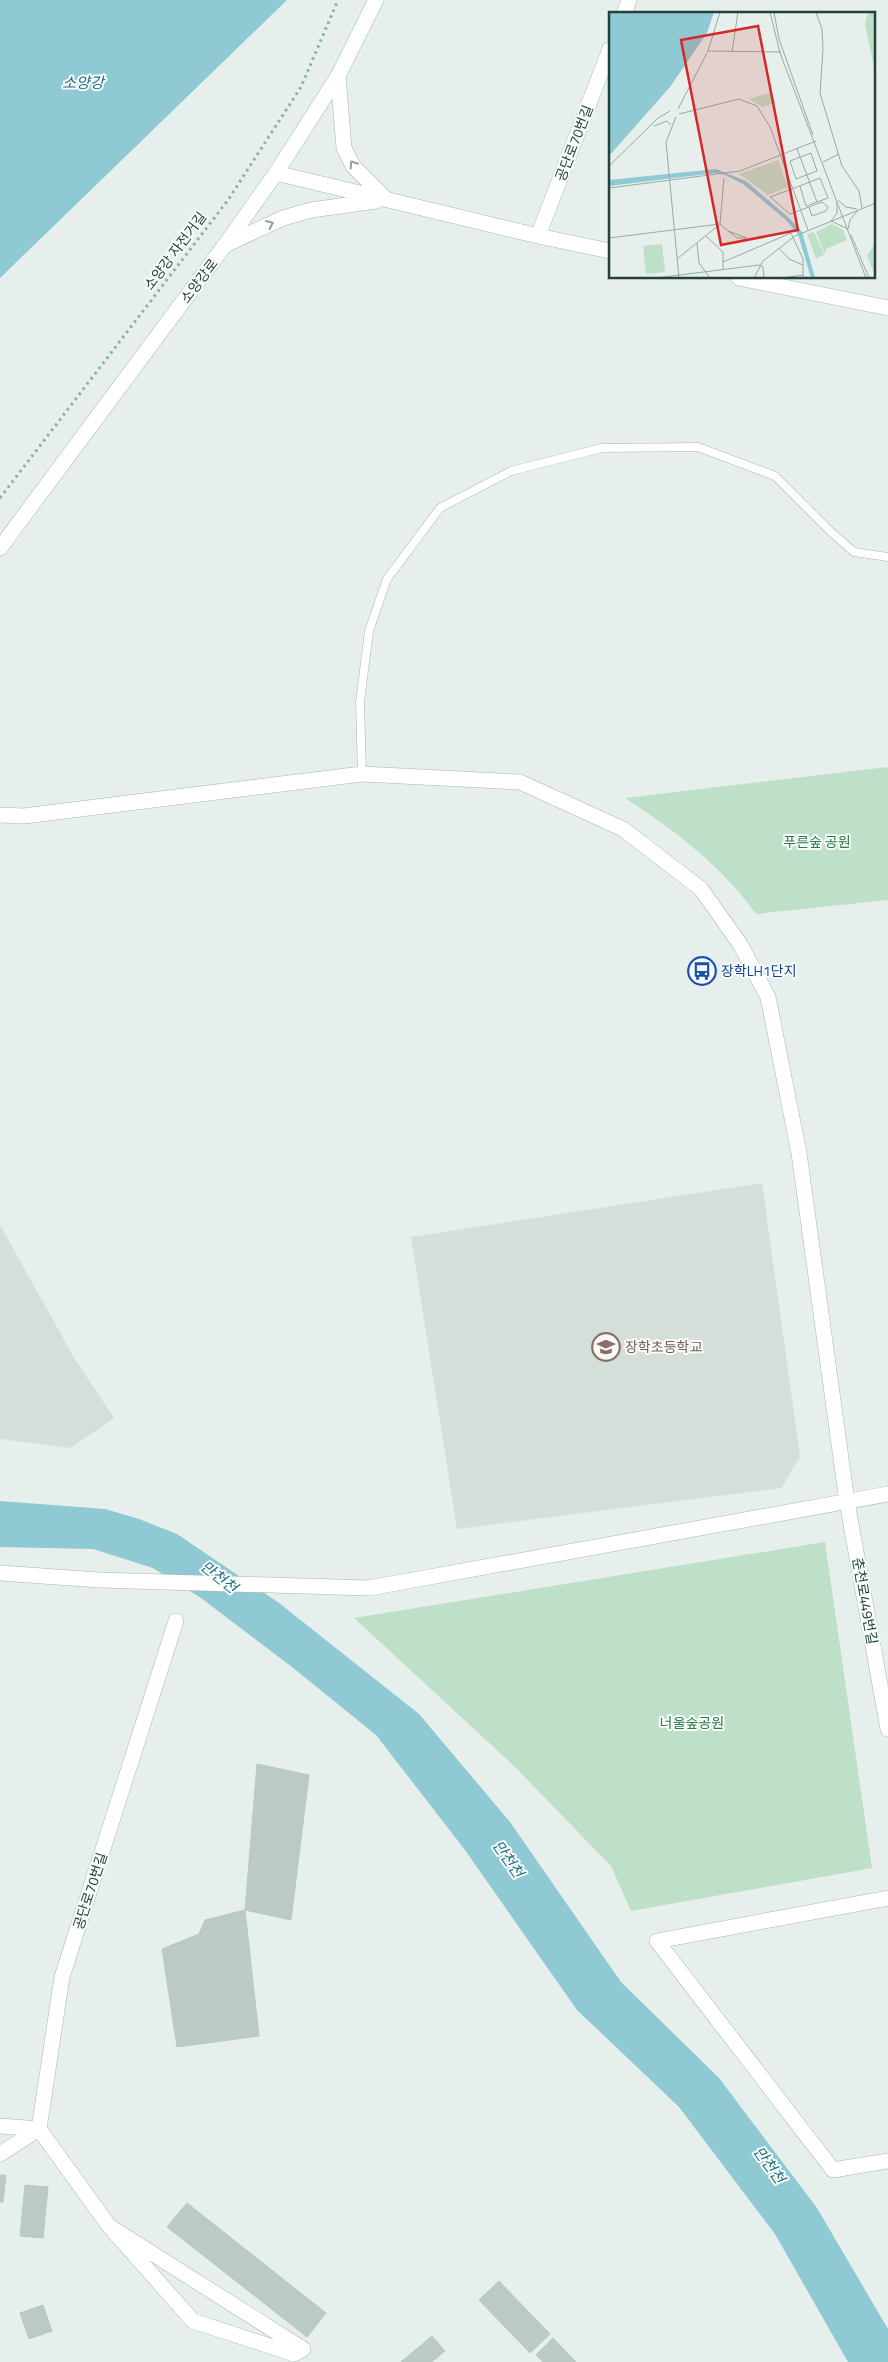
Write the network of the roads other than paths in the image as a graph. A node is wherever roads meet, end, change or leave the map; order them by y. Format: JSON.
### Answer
{"nodes":[{"id":1,"x":376,"y":0,"type":"edge"},
{"id":2,"x":629,"y":0,"type":"edge"},
{"id":3,"x":625,"y":12,"type":"edge"},
{"id":4,"x":609,"y":52,"type":"edge"},
{"id":5,"x":338,"y":76,"type":"junction"},
{"id":6,"x":276,"y":173,"type":"junction"},
{"id":7,"x":386,"y":200,"type":"junction"},
{"id":8,"x":538,"y":236,"type":"junction"},
{"id":9,"x":226,"y":245,"type":"junction"},
{"id":10,"x":609,"y":251,"type":"edge"},
{"id":11,"x":744,"y":279,"type":"edge"},
{"id":12,"x":888,"y":308,"type":"edge"},
{"id":13,"x":0,"y":548,"type":"edge"},
{"id":14,"x":888,"y":558,"type":"edge"},
{"id":15,"x":362,"y":774,"type":"junction"},
{"id":16,"x":0,"y":815,"type":"edge"},
{"id":17,"x":888,"y":1494,"type":"edge"},
{"id":18,"x":847,"y":1502,"type":"junction"},
{"id":19,"x":0,"y":1573,"type":"edge"},
{"id":20,"x":176,"y":1621,"type":"dead end"},
{"id":21,"x":888,"y":1730,"type":"edge"},
{"id":22,"x":888,"y":1898,"type":"edge"},
{"id":23,"x":0,"y":2126,"type":"edge"},
{"id":24,"x":39,"y":2129,"type":"junction"},
{"id":25,"x":0,"y":2154,"type":"edge"},
{"id":26,"x":888,"y":2161,"type":"edge"},
{"id":27,"x":109,"y":2226,"type":"junction"}],
"edges":[{"from":1,"to":5,"type":"street","name":"소양강로"},
{"from":2,"to":3,"type":"street"},
{"from":4,"to":8,"type":"street","name":"공단로70번길"},
{"from":5,"to":6,"type":"street","name":"소양강로"},
{"from":7,"to":5,"type":"street","one_way":true},
{"from":6,"to":7,"type":"street"},
{"from":6,"to":9,"type":"street","name":"소양강로"},
{"from":7,"to":8,"type":"street"},
{"from":9,"to":7,"type":"street","one_way":true},
{"from":8,"to":10,"type":"street"},
{"from":9,"to":13,"type":"street","name":"소양강로"},
{"from":11,"to":12,"type":"street"},
{"from":14,"to":15,"type":"lane"},
{"from":15,"to":16,"type":"street","name":"춘천로449번길"},
{"from":15,"to":18,"type":"street","name":"춘천로449번길"},
{"from":17,"to":18,"type":"street"},
{"from":18,"to":19,"type":"street"},
{"from":18,"to":21,"type":"street","name":"춘천로449번길"},
{"from":20,"to":24,"type":"street","name":"공단로70번길"},
{"from":22,"to":26,"type":"street"},
{"from":23,"to":24,"type":"street"},
{"from":24,"to":25,"type":"street"},
{"from":24,"to":27,"type":"street"},
{"from":27,"to":27,"type":"street"}]}
